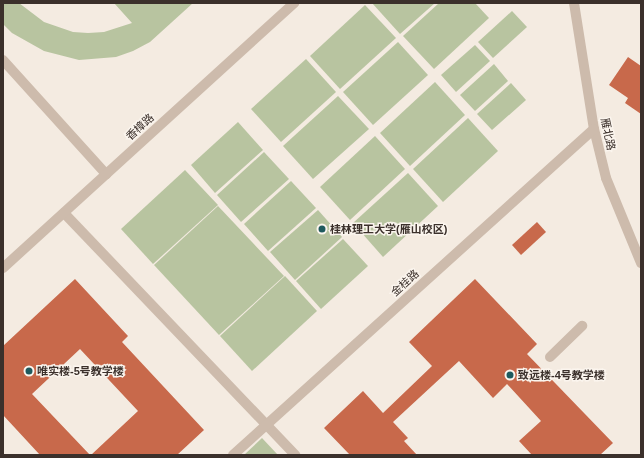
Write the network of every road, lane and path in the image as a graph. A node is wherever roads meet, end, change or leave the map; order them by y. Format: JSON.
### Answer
{"nodes":[{"id":1,"x":294,"y":3,"type":"edge"},
{"id":2,"x":574,"y":3,"type":"edge"},
{"id":3,"x":3,"y":60,"type":"edge"},
{"id":4,"x":594,"y":128,"type":"junction"},
{"id":5,"x":106,"y":174,"type":"junction"},
{"id":6,"x":64,"y":213,"type":"junction"},
{"id":7,"x":641,"y":263,"type":"edge"},
{"id":8,"x":3,"y":268,"type":"edge"},
{"id":9,"x":582,"y":326,"type":"dead end"},
{"id":10,"x":550,"y":357,"type":"dead end"},
{"id":11,"x":266,"y":425,"type":"junction"},
{"id":12,"x":233,"y":455,"type":"edge"},
{"id":13,"x":295,"y":455,"type":"edge"}],
"edges":[{"from":1,"to":5,"type":"street","name":"香樟路"},
{"from":2,"to":4,"type":"street","name":"雁北路"},
{"from":3,"to":5,"type":"street"},
{"from":4,"to":7,"type":"street","name":"雁北路"},
{"from":4,"to":11,"type":"street","name":"金桂路"},
{"from":5,"to":6,"type":"street","name":"香樟路"},
{"from":6,"to":8,"type":"street","name":"香樟路"},
{"from":6,"to":11,"type":"street"},
{"from":9,"to":10,"type":"street"},
{"from":11,"to":12,"type":"street","name":"金桂路"},
{"from":11,"to":13,"type":"street"}]}
